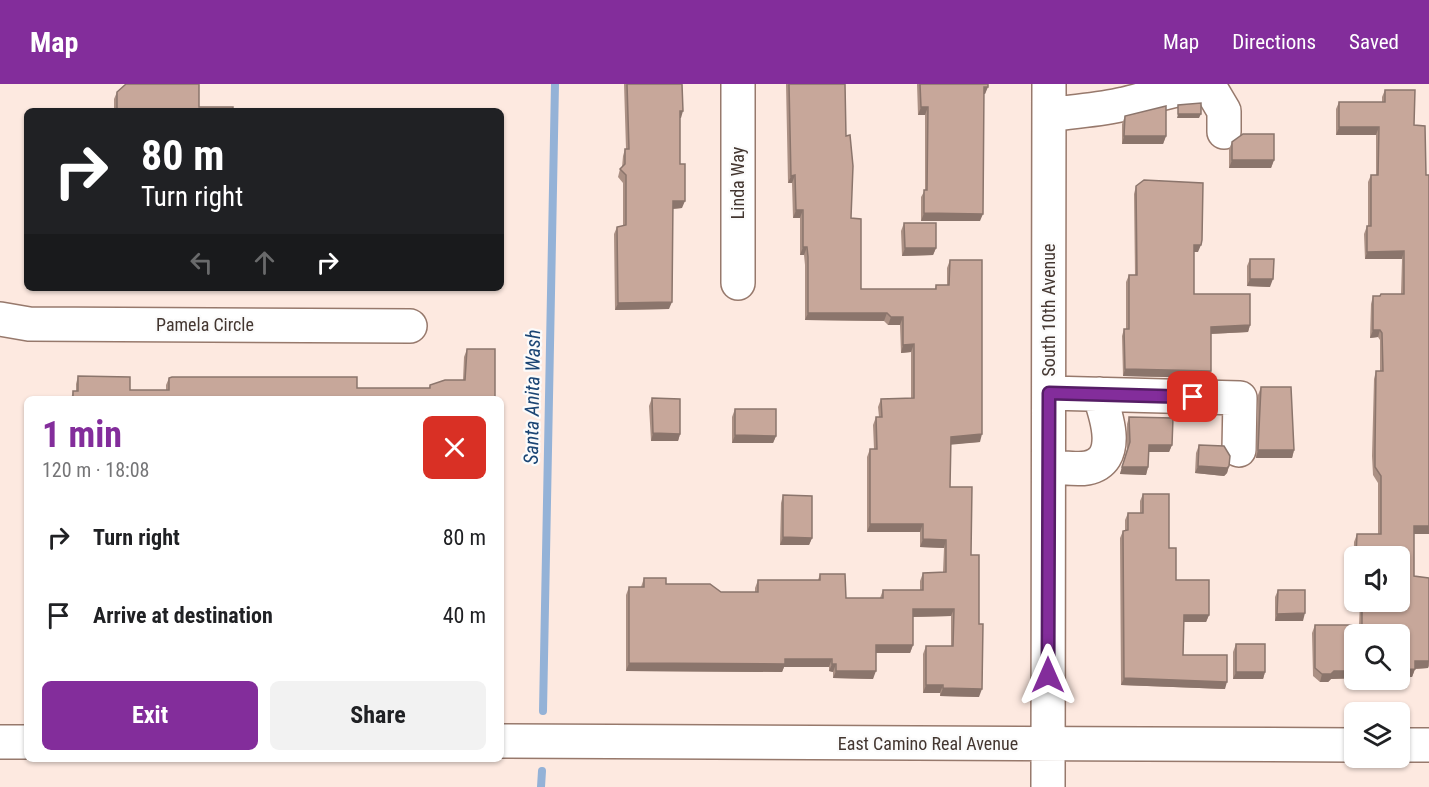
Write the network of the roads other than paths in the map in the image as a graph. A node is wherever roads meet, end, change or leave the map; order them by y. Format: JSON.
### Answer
{"nodes":[{"id":1,"x":738,"y":84,"type":"edge"},
{"id":2,"x":1049,"y":99,"type":"edge"},
{"id":3,"x":1224,"y":132,"type":"dead end"},
{"id":4,"x":738,"y":283,"type":"dead end"},
{"id":5,"x":0,"y":319,"type":"edge"},
{"id":6,"x":411,"y":326,"type":"dead end"},
{"id":7,"x":1049,"y":393,"type":"junction"},
{"id":8,"x":1099,"y":394,"type":"junction"},
{"id":9,"x":1239,"y":450,"type":"dead end"},
{"id":10,"x":1049,"y":467,"type":"junction"},
{"id":11,"x":504,"y":741,"type":"edge"},
{"id":12,"x":0,"y":742,"type":"edge"},
{"id":13,"x":24,"y":742,"type":"edge"},
{"id":14,"x":1048,"y":744,"type":"junction"},
{"id":15,"x":1344,"y":745,"type":"edge"},
{"id":16,"x":1410,"y":745,"type":"edge"},
{"id":17,"x":1429,"y":746,"type":"edge"},
{"id":18,"x":1048,"y":787,"type":"edge"}],
"edges":[{"from":1,"to":4,"type":"street","name":"Linda Way"},
{"from":2,"to":3,"type":"street"},
{"from":2,"to":7,"type":"street","name":"South 10th Avenue"},
{"from":5,"to":6,"type":"street","name":"Pamela Circle"},
{"from":7,"to":8,"type":"street"},
{"from":7,"to":10,"type":"street","name":"South 10th Avenue"},
{"from":8,"to":9,"type":"street"},
{"from":8,"to":10,"type":"street"},
{"from":10,"to":14,"type":"street","name":"South 10th Avenue"},
{"from":11,"to":14,"type":"street","name":"East Camino Real Avenue"},
{"from":12,"to":13,"type":"street"},
{"from":14,"to":15,"type":"street","name":"East Camino Real Avenue"},
{"from":14,"to":18,"type":"street","name":"South 10th Avenue"},
{"from":16,"to":17,"type":"street"}]}
